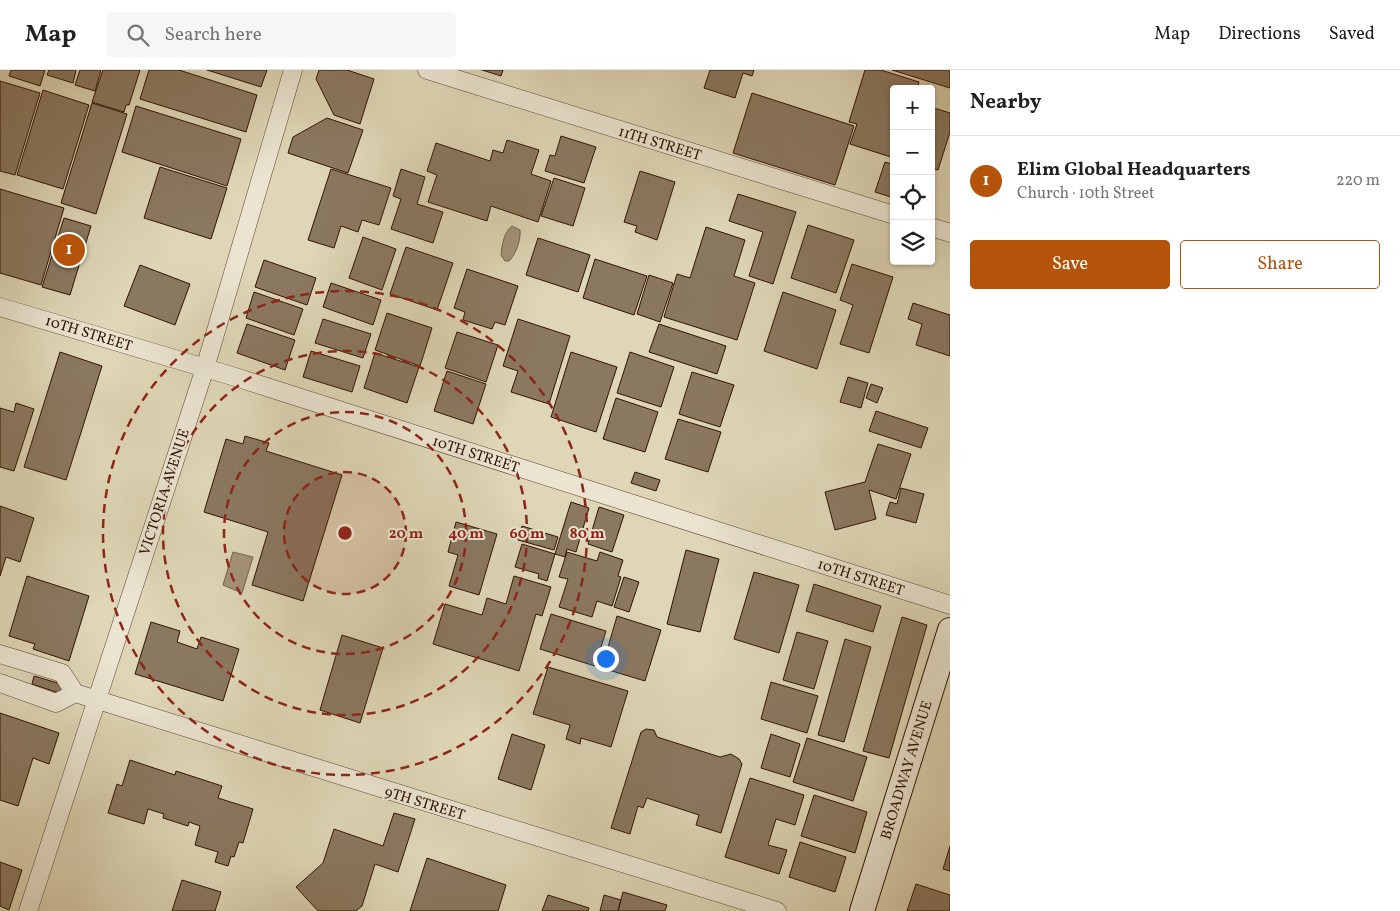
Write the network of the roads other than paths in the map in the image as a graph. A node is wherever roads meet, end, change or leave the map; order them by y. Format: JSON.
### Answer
{"nodes":[{"id":1,"x":292,"y":70,"type":"edge"},
{"id":2,"x":427,"y":70,"type":"edge"},
{"id":3,"x":890,"y":214,"type":"edge"},
{"id":4,"x":935,"y":228,"type":"edge"},
{"id":5,"x":950,"y":233,"type":"edge"},
{"id":6,"x":0,"y":307,"type":"edge"},
{"id":7,"x":205,"y":368,"type":"junction"},
{"id":8,"x":950,"y":605,"type":"edge"},
{"id":9,"x":950,"y":630,"type":"edge"},
{"id":10,"x":0,"y":654,"type":"edge"},
{"id":11,"x":0,"y":684,"type":"edge"},
{"id":12,"x":75,"y":693,"type":"junction"},
{"id":13,"x":97,"y":700,"type":"junction"},
{"id":14,"x":28,"y":911,"type":"edge"},
{"id":15,"x":777,"y":911,"type":"edge"},
{"id":16,"x":862,"y":911,"type":"edge"}],
"edges":[{"from":1,"to":7,"type":"street","name":"VICTORIA AVENUE"},
{"from":2,"to":3,"type":"street","name":"11TH STREET"},
{"from":4,"to":5,"type":"street"},
{"from":6,"to":7,"type":"street","name":"10TH STREET"},
{"from":7,"to":8,"type":"street","name":"10TH STREET"},
{"from":7,"to":13,"type":"street","name":"VICTORIA AVENUE"},
{"from":9,"to":16,"type":"street","name":"BROADWAY AVENUE"},
{"from":10,"to":12,"type":"street"},
{"from":11,"to":12,"type":"street"},
{"from":12,"to":13,"type":"street","name":"9TH STREET"},
{"from":13,"to":14,"type":"street","name":"VICTORIA AVENUE"},
{"from":13,"to":15,"type":"street","name":"9TH STREET"}]}
